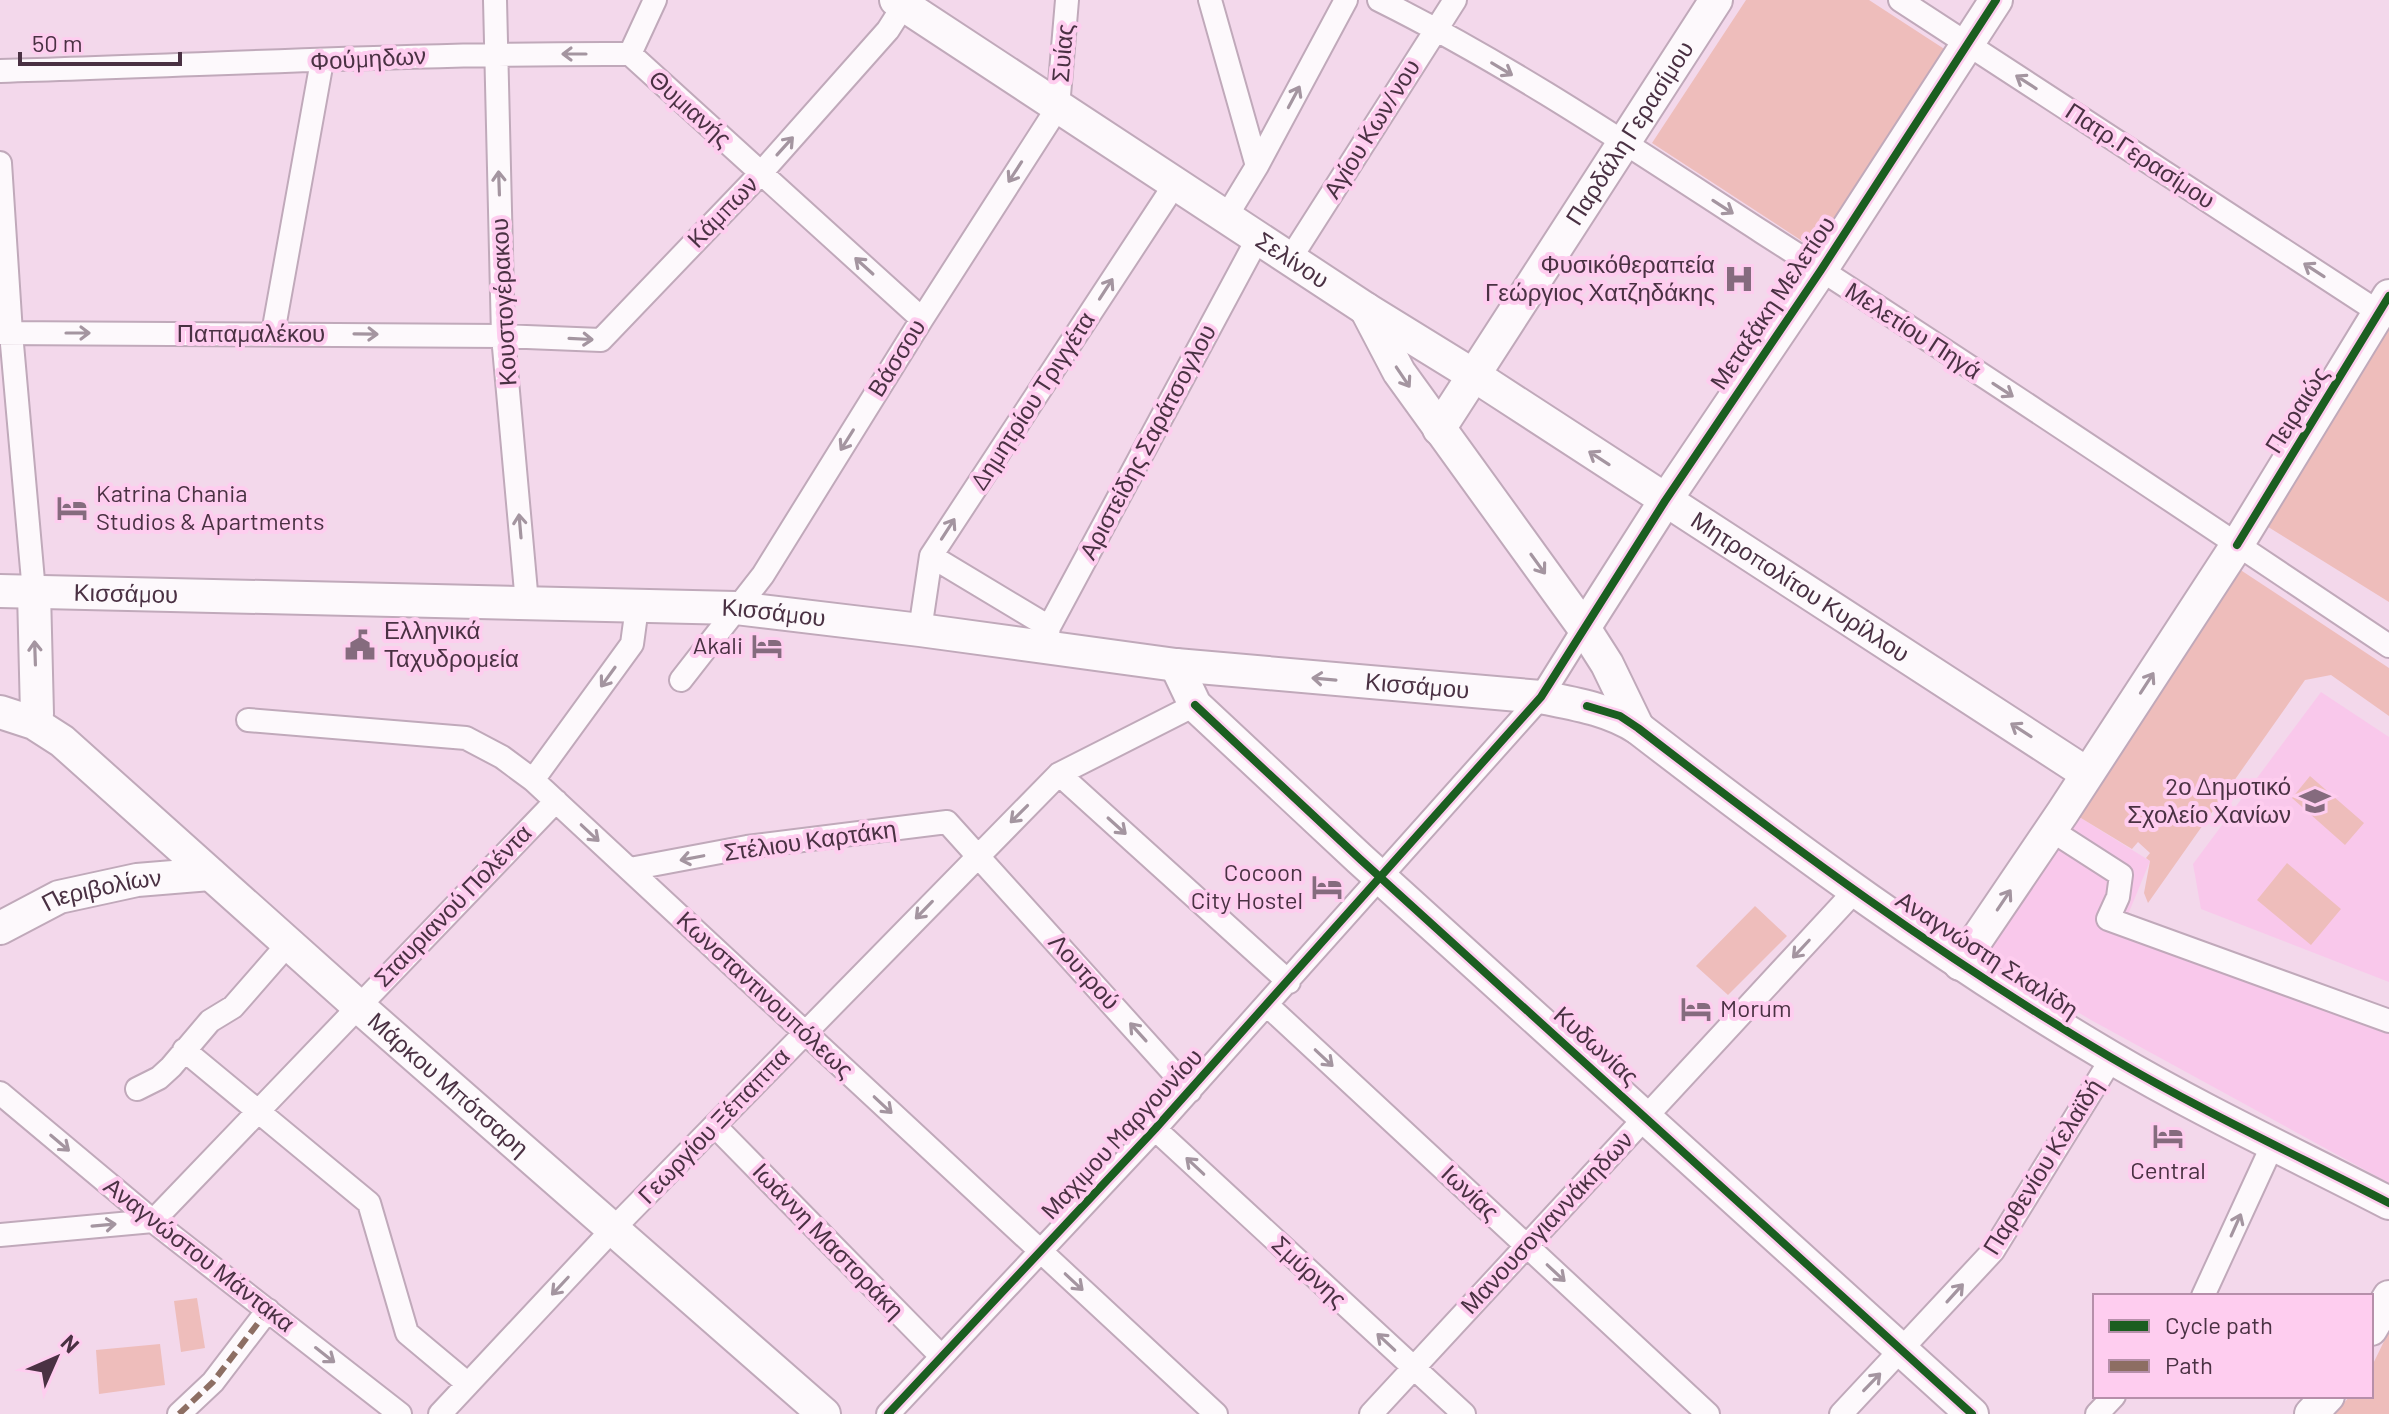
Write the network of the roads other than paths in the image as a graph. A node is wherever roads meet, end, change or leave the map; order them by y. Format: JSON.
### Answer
{"nodes":[{"id":1,"x":495,"y":0,"type":"edge"},
{"id":2,"x":655,"y":0,"type":"edge"},
{"id":3,"x":1067,"y":0,"type":"edge"},
{"id":4,"x":1210,"y":0,"type":"edge"},
{"id":5,"x":1346,"y":0,"type":"edge"},
{"id":6,"x":1379,"y":0,"type":"edge"},
{"id":7,"x":1455,"y":0,"type":"edge"},
{"id":8,"x":1716,"y":0,"type":"edge"},
{"id":9,"x":1900,"y":0,"type":"edge"},
{"id":10,"x":1996,"y":0,"type":"edge"},
{"id":11,"x":903,"y":2,"type":"edge"},
{"id":12,"x":1436,"y":28,"type":"junction"},
{"id":13,"x":1967,"y":44,"type":"junction"},
{"id":14,"x":495,"y":53,"type":"junction"},
{"id":15,"x":630,"y":54,"type":"junction"},
{"id":16,"x":322,"y":61,"type":"junction"},
{"id":17,"x":0,"y":71,"type":"edge"},
{"id":18,"x":1058,"y":107,"type":"junction"},
{"id":19,"x":1623,"y":143,"type":"junction"},
{"id":20,"x":0,"y":163,"type":"edge"},
{"id":21,"x":1257,"y":166,"type":"junction"},
{"id":22,"x":761,"y":173,"type":"junction"},
{"id":23,"x":1175,"y":184,"type":"junction"},
{"id":24,"x":1226,"y":217,"type":"junction"},
{"id":25,"x":1258,"y":238,"type":"junction"},
{"id":26,"x":1290,"y":259,"type":"junction"},
{"id":27,"x":1821,"y":270,"type":"junction"},
{"id":28,"x":2384,"y":304,"type":"edge"},
{"id":29,"x":1366,"y":309,"type":"junction"},
{"id":30,"x":922,"y":319,"type":"junction"},
{"id":31,"x":5,"y":333,"type":"edge"},
{"id":32,"x":273,"y":333,"type":"junction"},
{"id":33,"x":503,"y":336,"type":"junction"},
{"id":34,"x":1473,"y":375,"type":"junction"},
{"id":35,"x":1439,"y":429,"type":"junction"},
{"id":36,"x":1665,"y":501,"type":"junction"},
{"id":37,"x":2237,"y":545,"type":"junction"},
{"id":38,"x":931,"y":556,"type":"junction"},
{"id":39,"x":0,"y":591,"type":"edge"},
{"id":40,"x":34,"y":592,"type":"junction"},
{"id":41,"x":527,"y":603,"type":"junction"},
{"id":42,"x":637,"y":607,"type":"junction"},
{"id":43,"x":736,"y":608,"type":"junction"},
{"id":44,"x":1584,"y":628,"type":"junction"},
{"id":45,"x":920,"y":630,"type":"junction"},
{"id":46,"x":1047,"y":637,"type":"junction"},
{"id":47,"x":2389,"y":646,"type":"edge"},
{"id":48,"x":1176,"y":665,"type":"junction"},
{"id":49,"x":681,"y":680,"type":"dead end"},
{"id":50,"x":1541,"y":697,"type":"junction"},
{"id":51,"x":1195,"y":705,"type":"junction"},
{"id":52,"x":1,"y":706,"type":"edge"},
{"id":53,"x":37,"y":714,"type":"junction"},
{"id":54,"x":248,"y":720,"type":"dead end"},
{"id":55,"x":1638,"y":728,"type":"junction"},
{"id":56,"x":74,"y":752,"type":"junction"},
{"id":57,"x":2086,"y":773,"type":"junction"},
{"id":58,"x":1059,"y":774,"type":"junction"},
{"id":59,"x":533,"y":780,"type":"junction"},
{"id":60,"x":556,"y":801,"type":"junction"},
{"id":61,"x":2051,"y":830,"type":"junction"},
{"id":62,"x":978,"y":854,"type":"junction"},
{"id":63,"x":630,"y":869,"type":"junction"},
{"id":64,"x":210,"y":874,"type":"junction"},
{"id":65,"x":1379,"y":877,"type":"junction"},
{"id":66,"x":1854,"y":892,"type":"junction"},
{"id":67,"x":0,"y":928,"type":"edge"},
{"id":68,"x":288,"y":944,"type":"junction"},
{"id":69,"x":1960,"y":964,"type":"junction"},
{"id":70,"x":1289,"y":982,"type":"junction"},
{"id":71,"x":357,"y":1005,"type":"junction"},
{"id":72,"x":1267,"y":1005,"type":"junction"},
{"id":73,"x":2389,"y":1021,"type":"edge"},
{"id":74,"x":805,"y":1033,"type":"junction"},
{"id":75,"x":184,"y":1050,"type":"junction"},
{"id":76,"x":2112,"y":1058,"type":"junction"},
{"id":77,"x":137,"y":1089,"type":"dead end"},
{"id":78,"x":1190,"y":1091,"type":"junction"},
{"id":79,"x":0,"y":1093,"type":"edge"},
{"id":80,"x":258,"y":1110,"type":"junction"},
{"id":81,"x":1644,"y":1118,"type":"junction"},
{"id":82,"x":715,"y":1126,"type":"junction"},
{"id":83,"x":1155,"y":1129,"type":"junction"},
{"id":84,"x":2273,"y":1144,"type":"junction"},
{"id":85,"x":2389,"y":1203,"type":"edge"},
{"id":86,"x":153,"y":1221,"type":"junction"},
{"id":87,"x":613,"y":1229,"type":"junction"},
{"id":88,"x":0,"y":1235,"type":"edge"},
{"id":89,"x":1527,"y":1245,"type":"junction"},
{"id":90,"x":1040,"y":1251,"type":"junction"},
{"id":91,"x":2204,"y":1294,"type":"edge"},
{"id":92,"x":2389,"y":1297,"type":"edge"},
{"id":93,"x":268,"y":1310,"type":"junction"},
{"id":94,"x":2373,"y":1325,"type":"edge"},
{"id":95,"x":1903,"y":1351,"type":"junction"},
{"id":96,"x":941,"y":1356,"type":"junction"},
{"id":97,"x":1414,"y":1368,"type":"junction"},
{"id":98,"x":468,"y":1384,"type":"junction"},
{"id":99,"x":2112,"y":1398,"type":"edge"},
{"id":100,"x":2326,"y":1398,"type":"edge"},
{"id":101,"x":179,"y":1414,"type":"edge"},
{"id":102,"x":400,"y":1414,"type":"edge"},
{"id":103,"x":440,"y":1414,"type":"edge"},
{"id":104,"x":824,"y":1414,"type":"edge"},
{"id":105,"x":888,"y":1414,"type":"edge"},
{"id":106,"x":1216,"y":1414,"type":"edge"},
{"id":107,"x":1371,"y":1414,"type":"edge"},
{"id":108,"x":1464,"y":1414,"type":"edge"},
{"id":109,"x":1708,"y":1414,"type":"edge"},
{"id":110,"x":1841,"y":1414,"type":"edge"},
{"id":111,"x":1972,"y":1414,"type":"edge"},
{"id":112,"x":2097,"y":1414,"type":"edge"},
{"id":113,"x":2311,"y":1414,"type":"edge"}],
"edges":[{"from":1,"to":14,"type":"street","name":"Κουστογέρακου"},
{"from":2,"to":15,"type":"street"},
{"from":3,"to":18,"type":"street","name":"Συίας"},
{"from":4,"to":21,"type":"street"},
{"from":21,"to":5,"type":"street","one_way":true},
{"from":6,"to":12,"type":"street","name":"Μελετίου Πηγά"},
{"from":7,"to":12,"type":"street","name":"Αγίου Κων/νου"},
{"from":8,"to":19,"type":"main road","name":"Παρδάλη Γερασίμου"},
{"from":9,"to":13,"type":"street","name":"Πατρ.Γερασίμου"},
{"from":10,"to":13,"type":"main road","name":"Μεταξάκη Μελετίου"},
{"from":11,"to":18,"type":"main road","name":"Σελίνου"},
{"from":22,"to":11,"type":"street","name":"Κάμπων","one_way":true},
{"from":12,"to":19,"type":"street","name":"Μελετίου Πηγά","one_way":true},
{"from":12,"to":26,"type":"street","name":"Αγίου Κων/νου"},
{"from":13,"to":27,"type":"main road","name":"Μεταξάκη Μελετίου"},
{"from":28,"to":13,"type":"street","name":"Πατρ.Γερασίμου","one_way":true},
{"from":15,"to":14,"type":"street","name":"Θυμιανής","one_way":true},
{"from":14,"to":16,"type":"street","name":"Φούμηδων"},
{"from":33,"to":14,"type":"street","name":"Κουστογέρακου","one_way":true},
{"from":15,"to":22,"type":"street","name":"Θυμιανής"},
{"from":16,"to":17,"type":"street","name":"Φούμηδων"},
{"from":16,"to":32,"type":"street"},
{"from":18,"to":23,"type":"main road","name":"Σελίνου"},
{"from":18,"to":30,"type":"street","name":"Βάσσου","one_way":true},
{"from":19,"to":27,"type":"street","name":"Μελετίου Πηγά","one_way":true},
{"from":19,"to":34,"type":"main road","name":"Παρδάλη Γερασίμου"},
{"from":20,"to":31,"type":"street"},
{"from":21,"to":24,"type":"street"},
{"from":30,"to":22,"type":"street","name":"Θυμιανής","one_way":true},
{"from":33,"to":22,"type":"street","name":"Κάμπων","one_way":true},
{"from":23,"to":24,"type":"main road","name":"Σελίνου"},
{"from":38,"to":23,"type":"street","name":"Δημητρίου Τριγγέτα","one_way":true},
{"from":24,"to":25,"type":"main road","name":"Σελίνου"},
{"from":25,"to":26,"type":"main road","name":"Σελίνου"},
{"from":25,"to":46,"type":"street","name":"Αριστείδης Σαράτσογλου"},
{"from":26,"to":29,"type":"main road","name":"Σελίνου"},
{"from":27,"to":36,"type":"main road","name":"Μεταξάκη Μελετίου"},
{"from":27,"to":37,"type":"street","name":"Μελετίου Πηγά","one_way":true},
{"from":28,"to":37,"type":"main road","name":"Πειραιώς"},
{"from":29,"to":34,"type":"main road","name":"Μητροπολίτου Κυρίλλου"},
{"from":29,"to":35,"type":"main road","name":"Σελίνου","one_way":true},
{"from":30,"to":43,"type":"street","name":"Βάσσου","one_way":true},
{"from":31,"to":32,"type":"street","name":"Παπαμαλέκου","one_way":true},
{"from":31,"to":40,"type":"street"},
{"from":32,"to":33,"type":"street","name":"Παπαμαλέκου","one_way":true},
{"from":41,"to":33,"type":"street","name":"Κουστογέρακου","one_way":true},
{"from":34,"to":35,"type":"main road","name":"Παρδάλη Γερασίμου"},
{"from":36,"to":34,"type":"main road","name":"Μητροπολίτου Κυρίλλου","one_way":true},
{"from":35,"to":44,"type":"main road","name":"Σελίνου","one_way":true},
{"from":36,"to":44,"type":"main road","name":"Μεταξάκη Μελετίου"},
{"from":57,"to":36,"type":"main road","name":"Μητροπολίτου Κυρίλλου","one_way":true},
{"from":37,"to":47,"type":"street","name":"Μελετίου Πηγά"},
{"from":57,"to":37,"type":"main road","name":"Πειραιώς","one_way":true},
{"from":38,"to":45,"type":"street","name":"Δημητρίου Τριγγέτα"},
{"from":38,"to":46,"type":"street","name":"Κισσάμου"},
{"from":39,"to":40,"type":"main road","name":"Κισσάμου"},
{"from":40,"to":41,"type":"main road","name":"Κισσάμου"},
{"from":53,"to":40,"type":"main road","one_way":true},
{"from":41,"to":42,"type":"main road","name":"Κισσάμου"},
{"from":42,"to":43,"type":"main road","name":"Κισσάμου"},
{"from":42,"to":59,"type":"street","one_way":true},
{"from":43,"to":45,"type":"main road","name":"Κισσάμου"},
{"from":43,"to":49,"type":"street","name":"Βάσσου"},
{"from":44,"to":50,"type":"street","name":"Μαχιμου Mαργουνίου"},
{"from":44,"to":55,"type":"main road","name":"Σελίνου"},
{"from":45,"to":46,"type":"main road","name":"Κισσάμου"},
{"from":46,"to":48,"type":"main road","name":"Κισσάμου"},
{"from":50,"to":48,"type":"main road","name":"Κισσάμου","one_way":true},
{"from":48,"to":51,"type":"main road","name":"Κυδωνίας"},
{"from":50,"to":55,"type":"main road","name":"Αναγνώστη Σκαλίδη"},
{"from":50,"to":65,"type":"street","name":"Μαχιμου Mαργουνίου"},
{"from":51,"to":58,"type":"street"},
{"from":51,"to":65,"type":"main road","name":"Κυδωνίας"},
{"from":52,"to":53,"type":"main road","name":"Μάρκου Μπότσαρη"},
{"from":52,"to":56,"type":"main road","name":"Μάρκου Μπότσαρη"},
{"from":53,"to":56,"type":"main road","name":"Μάρκου Μπότσαρη"},
{"from":54,"to":59,"type":"street","name":"Κωνσταντινουπόλεως"},
{"from":55,"to":66,"type":"main road","name":"Αναγνώστη Σκαλίδη"},
{"from":56,"to":64,"type":"main road","name":"Μάρκου Μπότσαρη"},
{"from":57,"to":61,"type":"main road","name":"Πειραιώς"},
{"from":58,"to":62,"type":"street","name":"Γεωργίου Ξέπαππα","one_way":true},
{"from":58,"to":70,"type":"street","one_way":true},
{"from":59,"to":60,"type":"street","name":"Κωνσταντινουπόλεως"},
{"from":60,"to":63,"type":"street","name":"Κωνσταντινουπόλεως","one_way":true},
{"from":60,"to":71,"type":"street","name":"Σταυριανού Πολέντα"},
{"from":69,"to":61,"type":"main road","name":"Πειραιώς","one_way":true},
{"from":61,"to":73,"type":"street"},
{"from":62,"to":63,"type":"street","name":"Στέλιου Καρτάκη","one_way":true},
{"from":62,"to":74,"type":"street","name":"Γεωργίου Ξέπαππα","one_way":true},
{"from":78,"to":62,"type":"street","name":"Λουτρού","one_way":true},
{"from":63,"to":74,"type":"street","name":"Κωνσταντινουπόλεως"},
{"from":64,"to":67,"type":"main road","name":"Περιβολίων"},
{"from":64,"to":68,"type":"main road","name":"Μάρκου Μπότσαρη"},
{"from":65,"to":70,"type":"street","name":"Μαχιμου Mαργουνίου"},
{"from":65,"to":81,"type":"main road","name":"Κυδωνίας"},
{"from":66,"to":69,"type":"main road","name":"Αναγνώστη Σκαλίδη"},
{"from":66,"to":81,"type":"street","name":"Μανουσογιαννάκηδων","one_way":true},
{"from":68,"to":71,"type":"main road","name":"Μάρκου Μπότσαρη"},
{"from":68,"to":75,"type":"street"},
{"from":69,"to":76,"type":"main road","name":"Αναγνώστη Σκαλίδη"},
{"from":70,"to":72,"type":"street","name":"Μαχιμου Mαργουνίου"},
{"from":71,"to":80,"type":"street","name":"Σταυριανού Πολέντα"},
{"from":71,"to":87,"type":"main road","name":"Μάρκου Μπότσαρη"},
{"from":72,"to":78,"type":"street","name":"Μαχιμου Mαργουνίου"},
{"from":72,"to":89,"type":"street","name":"Ιωνίας","one_way":true},
{"from":74,"to":82,"type":"street","name":"Γεωργίου Ξέπαππα"},
{"from":74,"to":90,"type":"street","name":"Κωνσταντινουπόλεως","one_way":true},
{"from":75,"to":77,"type":"street"},
{"from":75,"to":80,"type":"street"},
{"from":76,"to":84,"type":"main road","name":"Αναγνώστη Σκαλίδη"},
{"from":95,"to":76,"type":"street","name":"Παρθενίου Κελαϊδή","one_way":true},
{"from":78,"to":83,"type":"street","name":"Μαχιμου Mαργουνίου"},
{"from":79,"to":86,"type":"street","name":"Αναγνώστου Μάντακα","one_way":true},
{"from":80,"to":86,"type":"street","name":"Σταυριανού Πολέντα"},
{"from":80,"to":98,"type":"street"},
{"from":81,"to":89,"type":"street","name":"Μανουσογιαννάκηδων"},
{"from":81,"to":95,"type":"main road","name":"Κυδωνίας"},
{"from":82,"to":87,"type":"street","name":"Γεωργίου Ξέπαππα"},
{"from":82,"to":96,"type":"street","name":"Ιωάννη Μαστοράκη"},
{"from":83,"to":90,"type":"street","name":"Μαχιμου Mαργουνίου"},
{"from":97,"to":83,"type":"street","name":"Σμύρνης","one_way":true},
{"from":84,"to":85,"type":"main road","name":"Αναγνώστη Σκαλίδη"},
{"from":91,"to":84,"type":"street","one_way":true},
{"from":88,"to":86,"type":"street","one_way":true},
{"from":86,"to":93,"type":"street","name":"Αναγνώστου Μάντακα"},
{"from":87,"to":98,"type":"street","name":"Γεωργίου Ξέπαππα","one_way":true},
{"from":87,"to":104,"type":"main road","name":"Μάρκου Μπότσαρη"},
{"from":89,"to":97,"type":"street","name":"Μανουσογιαννάκηδων"},
{"from":89,"to":109,"type":"street","name":"Ιωνίας","one_way":true},
{"from":90,"to":96,"type":"street","name":"Μαχιμου Mαργουνίου"},
{"from":90,"to":106,"type":"street","name":"Κωνσταντινουπόλεως","one_way":true},
{"from":92,"to":94,"type":"main road"},
{"from":93,"to":101,"type":"street"},
{"from":93,"to":102,"type":"street","name":"Αναγνώστου Μάντακα","one_way":true},
{"from":110,"to":95,"type":"street","name":"Παρθενίου Κελαϊδή","one_way":true},
{"from":95,"to":111,"type":"main road","name":"Κυδωνίας"},
{"from":96,"to":105,"type":"street","name":"Μαχιμου Mαργουνίου"},
{"from":97,"to":107,"type":"street","name":"Μανουσογιαννάκηδων"},
{"from":97,"to":108,"type":"street","name":"Σμύρνης"},
{"from":98,"to":103,"type":"street","name":"Γεωργίου Ξέπαππα"},
{"from":99,"to":112,"type":"street"},
{"from":100,"to":113,"type":"main road"}]}
